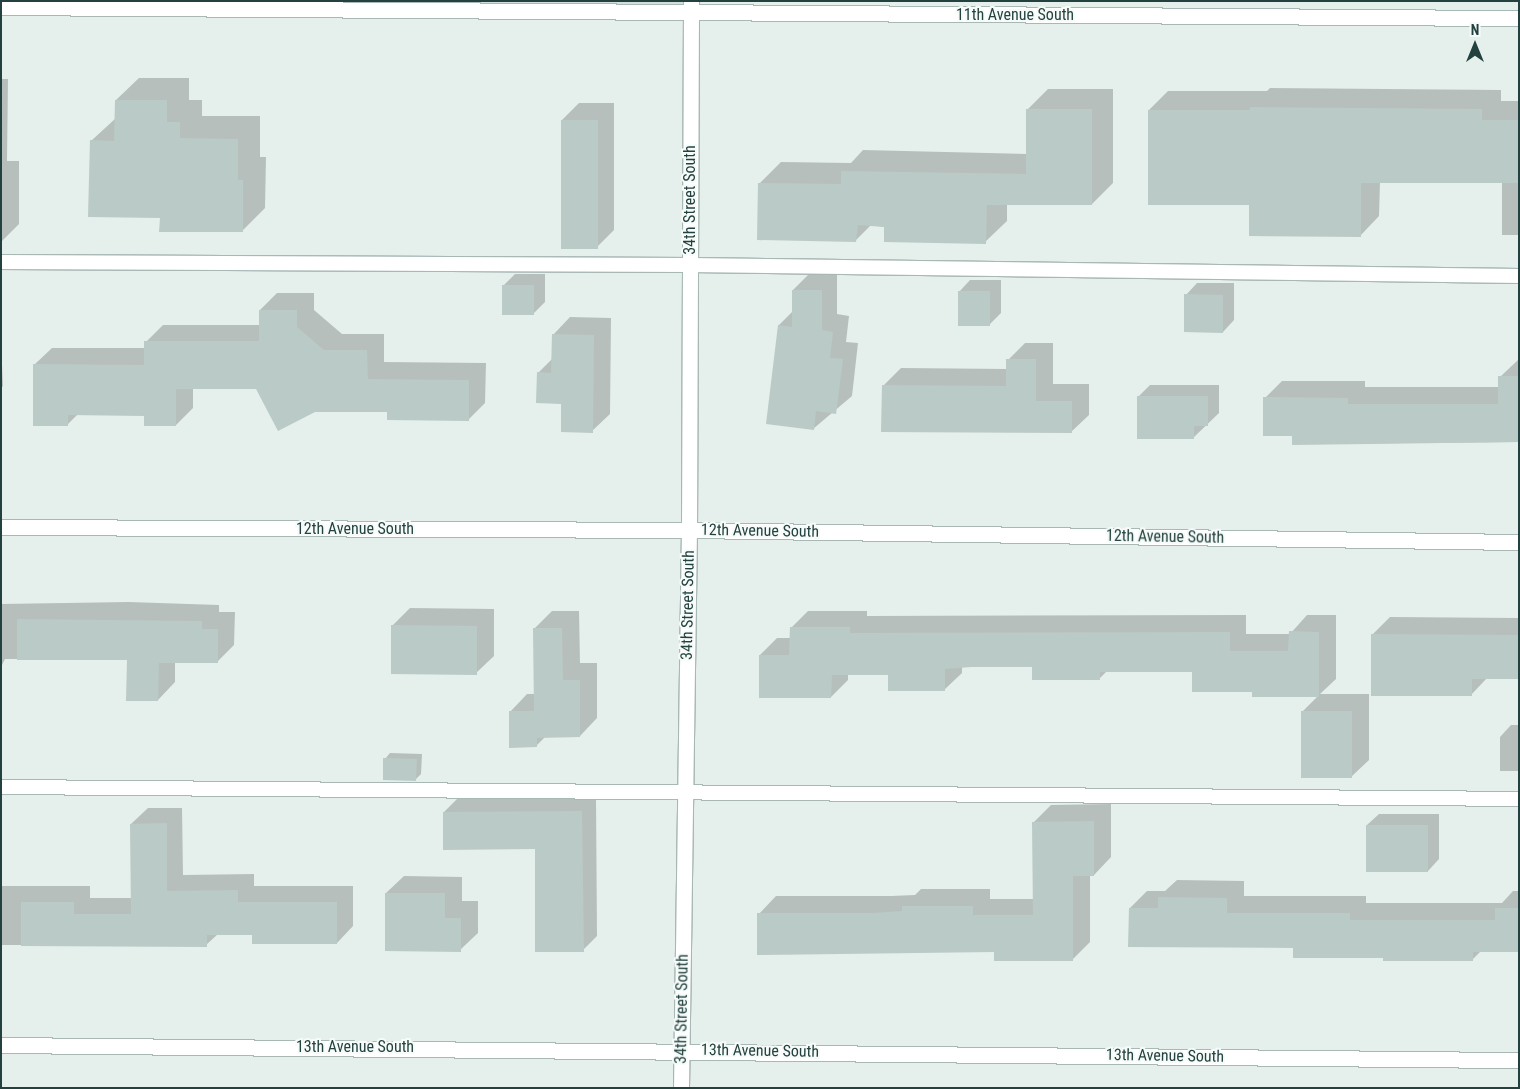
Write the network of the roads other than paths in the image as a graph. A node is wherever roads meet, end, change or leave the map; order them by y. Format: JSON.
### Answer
{"nodes":[{"id":1,"x":1,"y":7,"type":"edge"},
{"id":2,"x":691,"y":7,"type":"edge"},
{"id":3,"x":1519,"y":18,"type":"edge"},
{"id":4,"x":1,"y":262,"type":"edge"},
{"id":5,"x":690,"y":265,"type":"junction"},
{"id":6,"x":1519,"y":276,"type":"edge"},
{"id":7,"x":1,"y":527,"type":"edge"},
{"id":8,"x":689,"y":530,"type":"junction"},
{"id":9,"x":1519,"y":542,"type":"edge"},
{"id":10,"x":1,"y":787,"type":"edge"},
{"id":11,"x":685,"y":793,"type":"junction"},
{"id":12,"x":1519,"y":799,"type":"edge"},
{"id":13,"x":1,"y":1045,"type":"edge"},
{"id":14,"x":681,"y":1050,"type":"junction"},
{"id":15,"x":1519,"y":1060,"type":"edge"},
{"id":16,"x":681,"y":1088,"type":"edge"}],
"edges":[{"from":1,"to":2,"type":"street","name":"11th Avenue South"},
{"from":2,"to":3,"type":"street","name":"11th Avenue South"},
{"from":2,"to":5,"type":"street","name":"34th Street South"},
{"from":4,"to":5,"type":"lane"},
{"from":5,"to":6,"type":"lane"},
{"from":5,"to":8,"type":"street","name":"34th Street South"},
{"from":7,"to":8,"type":"street","name":"12th Avenue South"},
{"from":8,"to":9,"type":"street","name":"12th Avenue South"},
{"from":8,"to":11,"type":"street","name":"34th Street South"},
{"from":10,"to":11,"type":"lane"},
{"from":11,"to":12,"type":"lane"},
{"from":11,"to":14,"type":"street","name":"34th Street South"},
{"from":13,"to":14,"type":"street","name":"13th Avenue South"},
{"from":14,"to":15,"type":"street","name":"13th Avenue South"},
{"from":14,"to":16,"type":"street","name":"34th Street South"}]}
